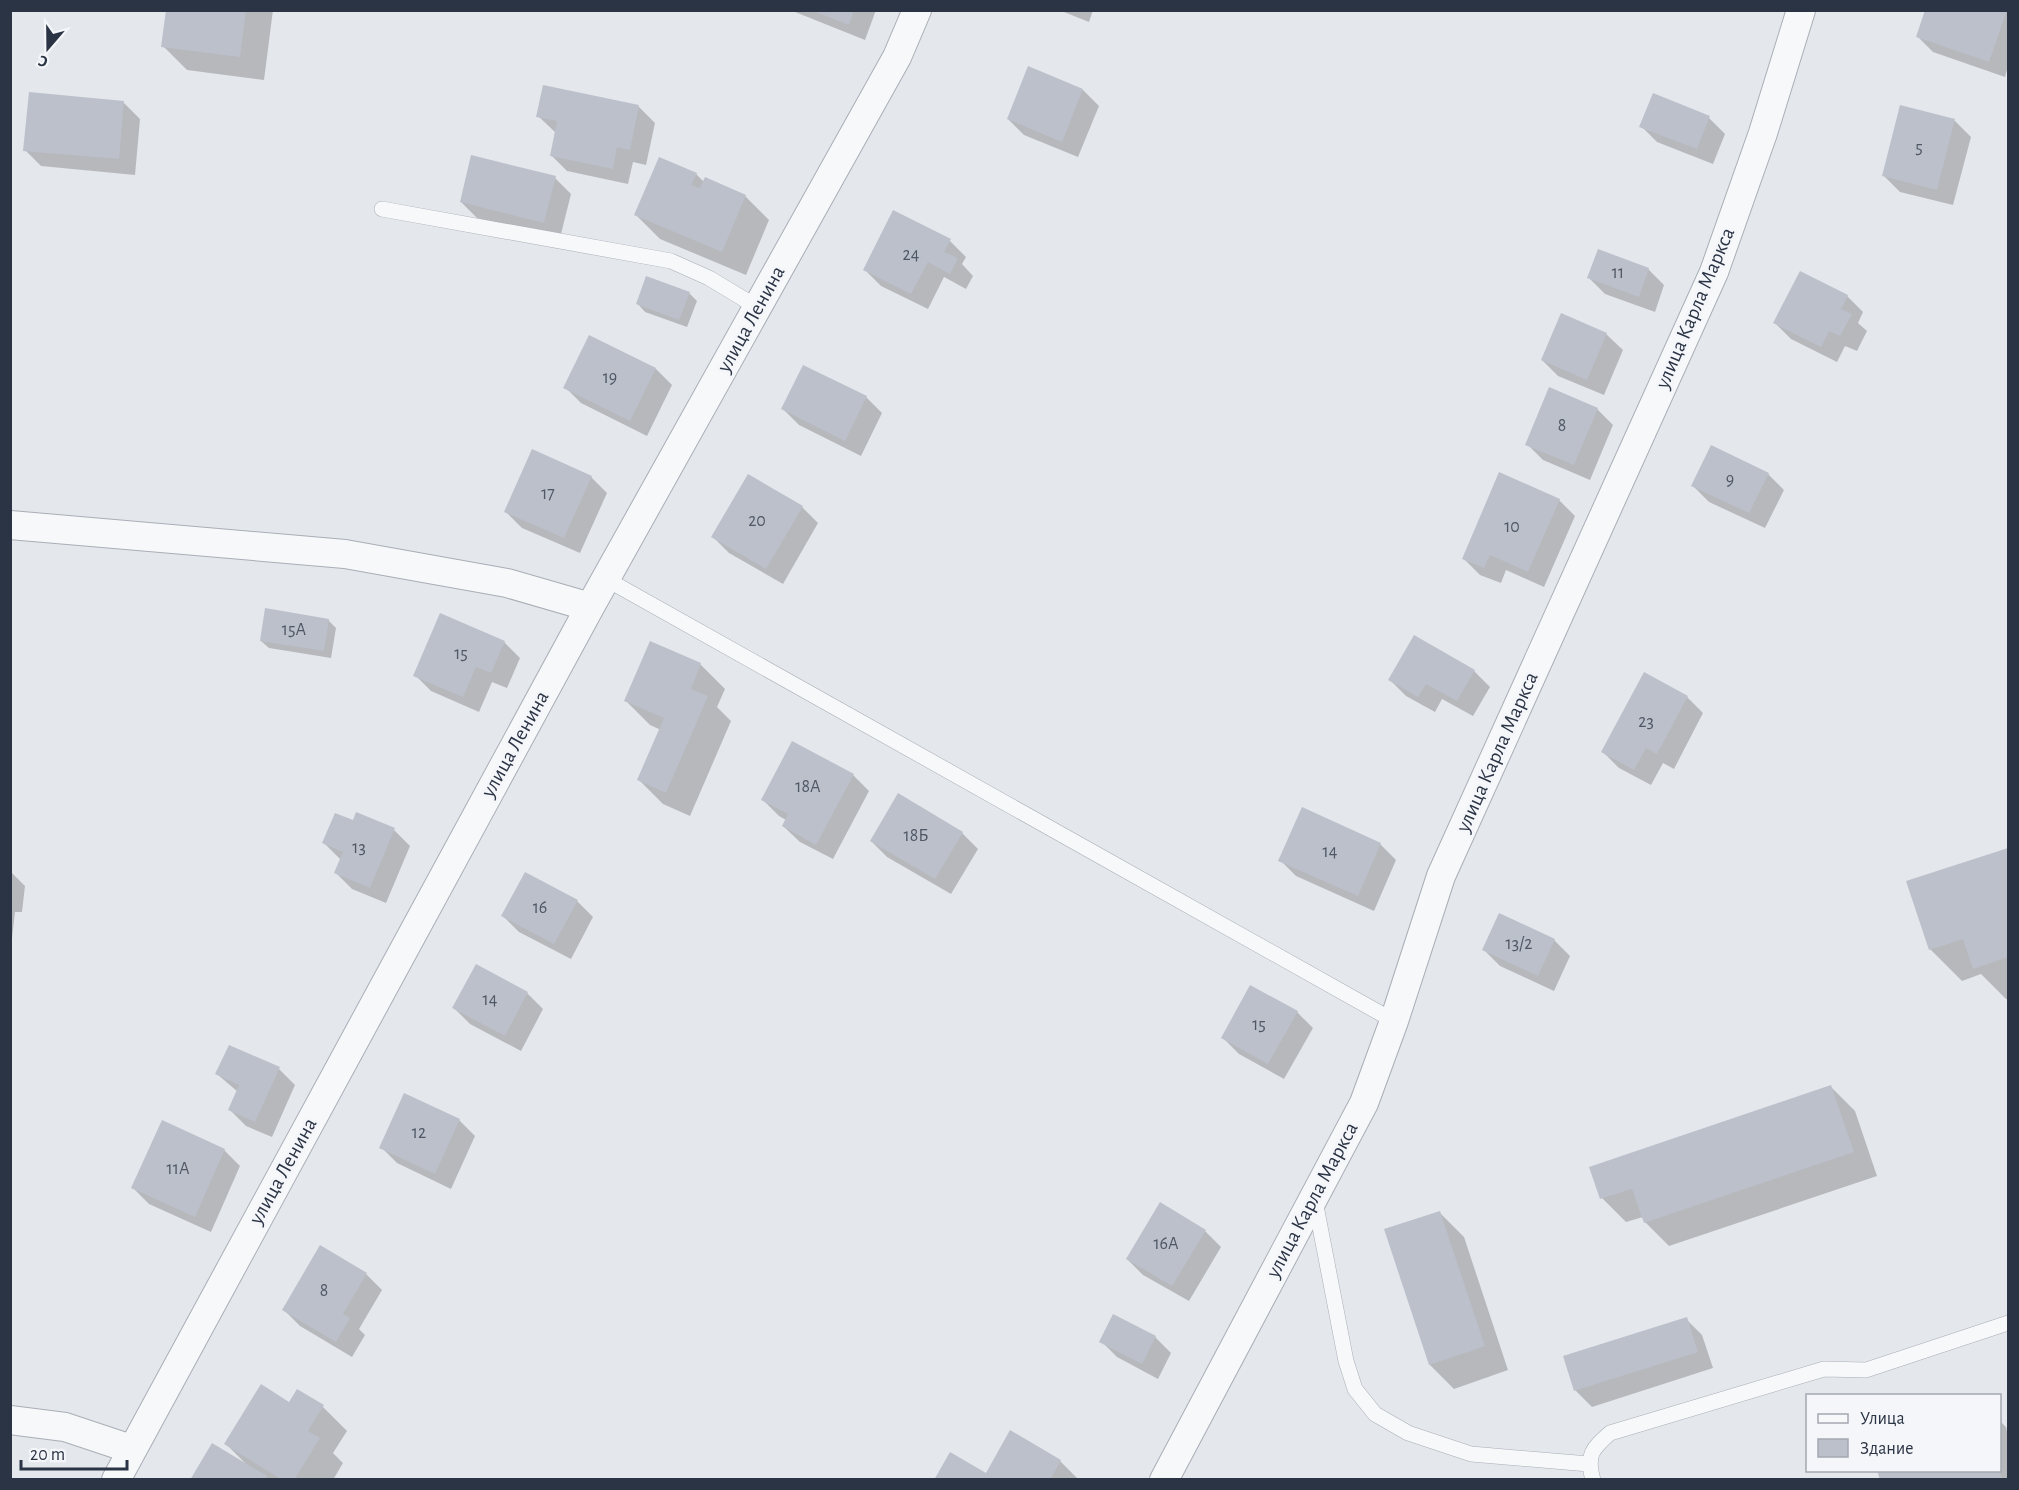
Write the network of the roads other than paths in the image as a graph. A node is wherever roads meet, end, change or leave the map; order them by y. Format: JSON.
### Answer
{"nodes":[{"id":1,"x":917,"y":10,"type":"edge"},
{"id":2,"x":1801,"y":10,"type":"edge"},
{"id":3,"x":381,"y":209,"type":"dead end"},
{"id":4,"x":757,"y":307,"type":"junction"},
{"id":5,"x":10,"y":525,"type":"edge"},
{"id":6,"x":606,"y":579,"type":"junction"},
{"id":7,"x":590,"y":607,"type":"junction"},
{"id":8,"x":1394,"y":1021,"type":"junction"},
{"id":9,"x":1314,"y":1194,"type":"junction"},
{"id":10,"x":2008,"y":1323,"type":"edge"},
{"id":11,"x":10,"y":1420,"type":"edge"},
{"id":12,"x":131,"y":1449,"type":"junction"},
{"id":13,"x":1588,"y":1464,"type":"junction"},
{"id":14,"x":116,"y":1479,"type":"edge"},
{"id":15,"x":1164,"y":1479,"type":"edge"},
{"id":16,"x":1593,"y":1479,"type":"edge"}],
"edges":[{"from":1,"to":4,"type":"street","name":"улица Ленина"},
{"from":2,"to":8,"type":"street","name":"улица Карла Маркса"},
{"from":3,"to":4,"type":"lane"},
{"from":4,"to":6,"type":"street","name":"улица Ленина"},
{"from":5,"to":7,"type":"street"},
{"from":6,"to":7,"type":"street","name":"улица Ленина"},
{"from":6,"to":8,"type":"lane"},
{"from":7,"to":12,"type":"street","name":"улица Ленина"},
{"from":8,"to":9,"type":"street","name":"улица Карла Маркса"},
{"from":9,"to":13,"type":"lane"},
{"from":9,"to":15,"type":"street","name":"улица Карла Маркса"},
{"from":10,"to":13,"type":"lane"},
{"from":11,"to":12,"type":"street"},
{"from":12,"to":14,"type":"street","name":"улица Ленина"},
{"from":13,"to":16,"type":"lane"}]}
